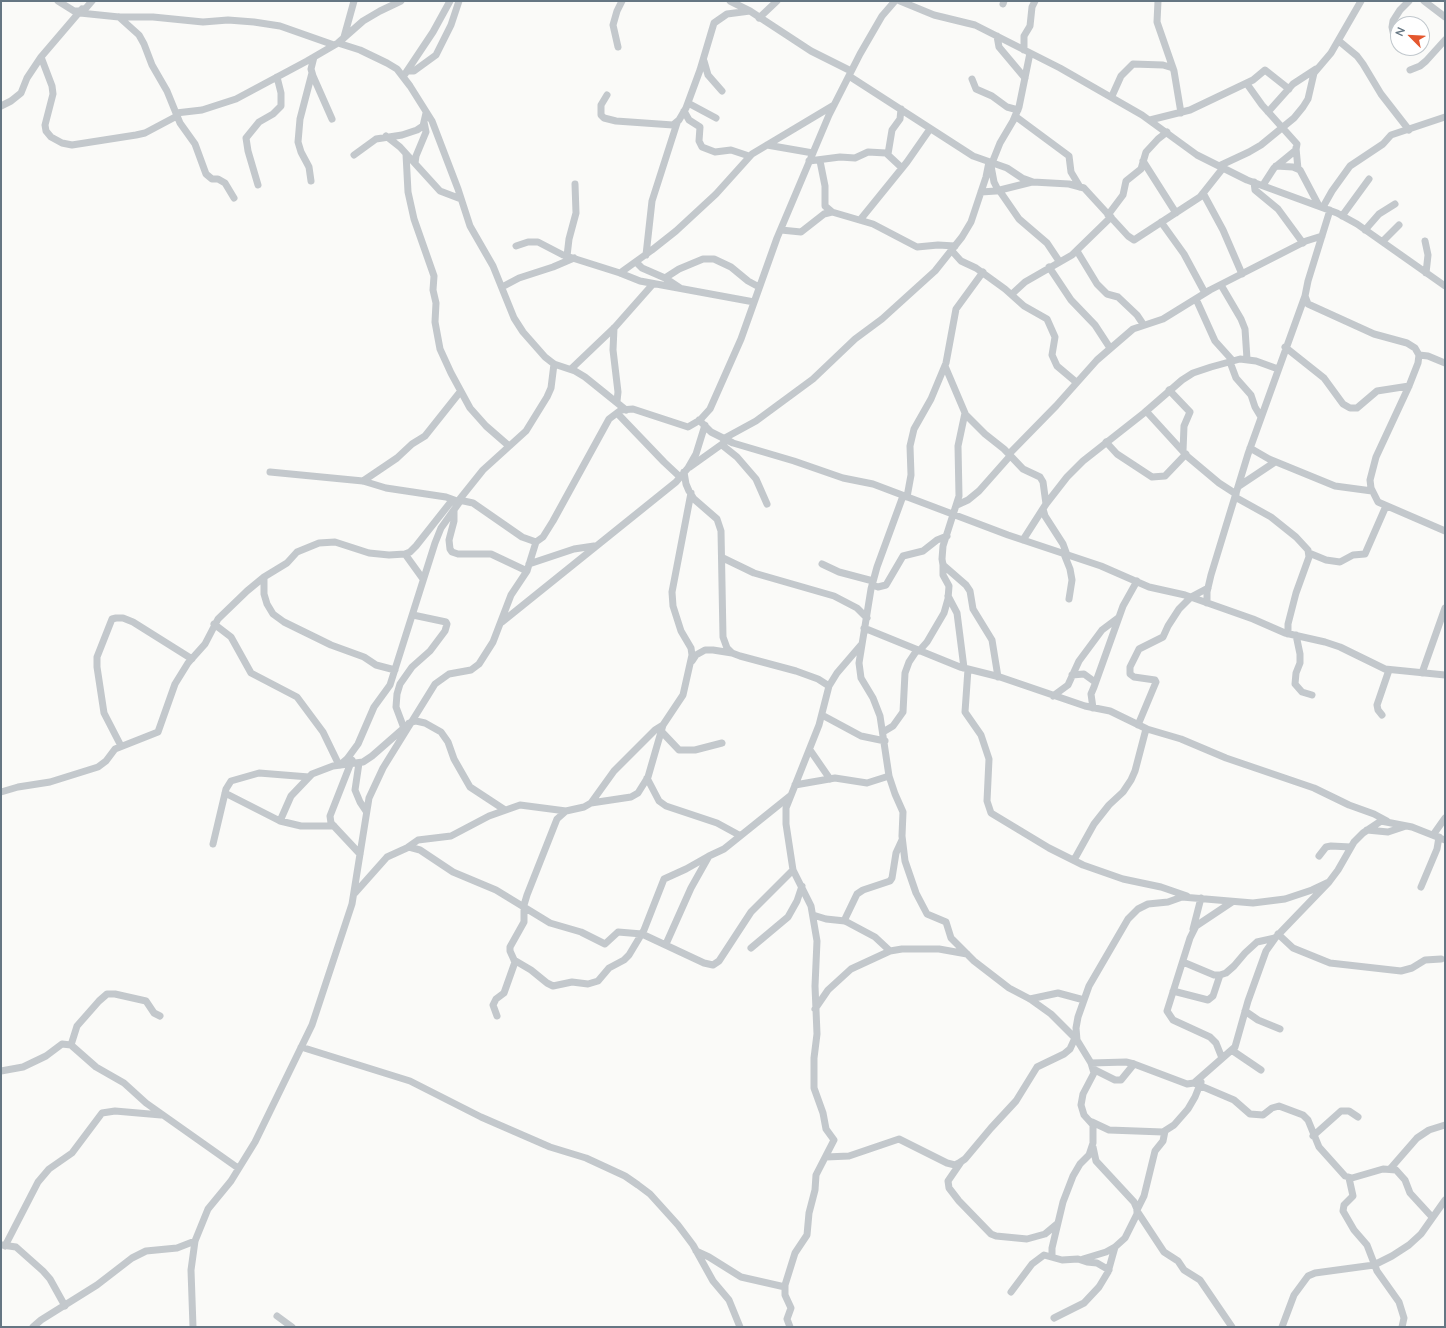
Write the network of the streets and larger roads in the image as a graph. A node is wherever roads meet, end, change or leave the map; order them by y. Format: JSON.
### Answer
{"nodes":[{"id":1,"x":58,"y":1,"type":"edge"},
{"id":2,"x":92,"y":1,"type":"edge"},
{"id":3,"x":354,"y":1,"type":"edge"},
{"id":4,"x":401,"y":1,"type":"edge"},
{"id":5,"x":450,"y":1,"type":"edge"},
{"id":6,"x":459,"y":1,"type":"edge"},
{"id":7,"x":622,"y":1,"type":"edge"},
{"id":8,"x":730,"y":1,"type":"edge"},
{"id":9,"x":777,"y":1,"type":"edge"},
{"id":10,"x":900,"y":1,"type":"edge"},
{"id":11,"x":1035,"y":1,"type":"edge"},
{"id":12,"x":1158,"y":1,"type":"edge"},
{"id":13,"x":1361,"y":1,"type":"edge"},
{"id":14,"x":1409,"y":1,"type":"edge"},
{"id":15,"x":1424,"y":1,"type":"edge"},
{"id":16,"x":892,"y":2,"type":"edge"},
{"id":17,"x":81,"y":11,"type":"junction"},
{"id":18,"x":750,"y":11,"type":"junction"},
{"id":19,"x":1397,"y":16,"type":"edge"},
{"id":20,"x":119,"y":17,"type":"junction"},
{"id":21,"x":1445,"y":17,"type":"edge"},
{"id":22,"x":760,"y":18,"type":"junction"},
{"id":23,"x":997,"y":36,"type":"junction"},
{"id":24,"x":344,"y":37,"type":"junction"},
{"id":25,"x":1445,"y":40,"type":"edge"},
{"id":26,"x":1339,"y":41,"type":"junction"},
{"id":27,"x":336,"y":44,"type":"junction"},
{"id":28,"x":618,"y":47,"type":"dead end"},
{"id":29,"x":1027,"y":52,"type":"junction"},
{"id":30,"x":41,"y":57,"type":"junction"},
{"id":31,"x":314,"y":57,"type":"junction"},
{"id":32,"x":703,"y":58,"type":"junction"},
{"id":33,"x":1319,"y":67,"type":"junction"},
{"id":34,"x":1173,"y":68,"type":"junction"},
{"id":35,"x":1410,"y":70,"type":"dead end"},
{"id":36,"x":312,"y":73,"type":"junction"},
{"id":37,"x":406,"y":74,"type":"junction"},
{"id":38,"x":850,"y":74,"type":"junction"},
{"id":39,"x":277,"y":76,"type":"junction"},
{"id":40,"x":1025,"y":78,"type":"junction"},
{"id":41,"x":972,"y":79,"type":"dead end"},
{"id":42,"x":1246,"y":84,"type":"junction"},
{"id":43,"x":1289,"y":89,"type":"junction"},
{"id":44,"x":722,"y":91,"type":"dead end"},
{"id":45,"x":607,"y":95,"type":"dead end"},
{"id":46,"x":1112,"y":96,"type":"junction"},
{"id":47,"x":688,"y":103,"type":"junction"},
{"id":48,"x":835,"y":104,"type":"junction"},
{"id":49,"x":1,"y":106,"type":"edge"},
{"id":50,"x":901,"y":108,"type":"junction"},
{"id":51,"x":684,"y":111,"type":"junction"},
{"id":52,"x":1268,"y":112,"type":"junction"},
{"id":53,"x":426,"y":113,"type":"junction"},
{"id":54,"x":1016,"y":113,"type":"junction"},
{"id":55,"x":1181,"y":113,"type":"junction"},
{"id":56,"x":176,"y":115,"type":"junction"},
{"id":57,"x":1445,"y":117,"type":"edge"},
{"id":58,"x":716,"y":118,"type":"dead end"},
{"id":59,"x":332,"y":120,"type":"dead end"},
{"id":60,"x":1150,"y":120,"type":"junction"},
{"id":61,"x":424,"y":121,"type":"junction"},
{"id":62,"x":677,"y":122,"type":"junction"},
{"id":63,"x":1283,"y":127,"type":"junction"},
{"id":64,"x":930,"y":128,"type":"junction"},
{"id":65,"x":1409,"y":130,"type":"junction"},
{"id":66,"x":1167,"y":132,"type":"junction"},
{"id":67,"x":386,"y":136,"type":"junction"},
{"id":68,"x":767,"y":145,"type":"junction"},
{"id":69,"x":1296,"y":148,"type":"junction"},
{"id":70,"x":813,"y":153,"type":"junction"},
{"id":71,"x":406,"y":154,"type":"junction"},
{"id":72,"x":888,"y":154,"type":"junction"},
{"id":73,"x":354,"y":156,"type":"dead end"},
{"id":74,"x":749,"y":156,"type":"junction"},
{"id":75,"x":820,"y":161,"type":"junction"},
{"id":76,"x":1143,"y":161,"type":"junction"},
{"id":77,"x":809,"y":162,"type":"junction"},
{"id":78,"x":990,"y":162,"type":"junction"},
{"id":79,"x":415,"y":163,"type":"junction"},
{"id":80,"x":1276,"y":166,"type":"junction"},
{"id":81,"x":1221,"y":167,"type":"junction"},
{"id":82,"x":902,"y":168,"type":"junction"},
{"id":83,"x":1298,"y":169,"type":"junction"},
{"id":84,"x":311,"y":180,"type":"dead end"},
{"id":85,"x":1369,"y":180,"type":"dead end"},
{"id":86,"x":1033,"y":182,"type":"junction"},
{"id":87,"x":1254,"y":182,"type":"junction"},
{"id":88,"x":575,"y":184,"type":"dead end"},
{"id":89,"x":258,"y":185,"type":"dead end"},
{"id":90,"x":1263,"y":186,"type":"junction"},
{"id":91,"x":1080,"y":188,"type":"junction"},
{"id":92,"x":998,"y":190,"type":"junction"},
{"id":93,"x":981,"y":192,"type":"junction"},
{"id":94,"x":1203,"y":193,"type":"junction"},
{"id":95,"x":234,"y":198,"type":"dead end"},
{"id":96,"x":461,"y":199,"type":"junction"},
{"id":97,"x":1395,"y":204,"type":"dead end"},
{"id":98,"x":1324,"y":208,"type":"junction"},
{"id":99,"x":832,"y":212,"type":"junction"},
{"id":100,"x":1176,"y":213,"type":"junction"},
{"id":101,"x":1110,"y":216,"type":"junction"},
{"id":102,"x":1342,"y":216,"type":"junction"},
{"id":103,"x":860,"y":220,"type":"junction"},
{"id":104,"x":1161,"y":222,"type":"junction"},
{"id":105,"x":1399,"y":225,"type":"dead end"},
{"id":106,"x":781,"y":230,"type":"junction"},
{"id":107,"x":1366,"y":230,"type":"junction"},
{"id":108,"x":1322,"y":236,"type":"junction"},
{"id":109,"x":1425,"y":240,"type":"dead end"},
{"id":110,"x":1383,"y":242,"type":"junction"},
{"id":111,"x":1303,"y":243,"type":"junction"},
{"id":112,"x":516,"y":246,"type":"dead end"},
{"id":113,"x":953,"y":249,"type":"junction"},
{"id":114,"x":1077,"y":251,"type":"junction"},
{"id":115,"x":646,"y":255,"type":"junction"},
{"id":116,"x":570,"y":257,"type":"junction"},
{"id":117,"x":636,"y":262,"type":"junction"},
{"id":118,"x":1059,"y":262,"type":"junction"},
{"id":119,"x":1049,"y":267,"type":"junction"},
{"id":120,"x":983,"y":272,"type":"junction"},
{"id":121,"x":620,"y":273,"type":"junction"},
{"id":122,"x":1426,"y":273,"type":"junction"},
{"id":123,"x":1242,"y":274,"type":"junction"},
{"id":124,"x":665,"y":278,"type":"junction"},
{"id":125,"x":640,"y":281,"type":"junction"},
{"id":126,"x":653,"y":284,"type":"junction"},
{"id":127,"x":1221,"y":285,"type":"junction"},
{"id":128,"x":1445,"y":286,"type":"edge"},
{"id":129,"x":502,"y":287,"type":"junction"},
{"id":130,"x":760,"y":287,"type":"junction"},
{"id":131,"x":681,"y":288,"type":"junction"},
{"id":132,"x":1205,"y":293,"type":"junction"},
{"id":133,"x":1012,"y":294,"type":"junction"},
{"id":134,"x":1304,"y":296,"type":"junction"},
{"id":135,"x":1196,"y":299,"type":"junction"},
{"id":136,"x":638,"y":300,"type":"junction"},
{"id":137,"x":754,"y":302,"type":"junction"},
{"id":138,"x":1143,"y":324,"type":"junction"},
{"id":139,"x":614,"y":328,"type":"junction"},
{"id":140,"x":1285,"y":347,"type":"junction"},
{"id":141,"x":1110,"y":348,"type":"junction"},
{"id":142,"x":1419,"y":355,"type":"junction"},
{"id":143,"x":1247,"y":359,"type":"junction"},
{"id":144,"x":1232,"y":361,"type":"junction"},
{"id":145,"x":1445,"y":362,"type":"edge"},
{"id":146,"x":554,"y":364,"type":"junction"},
{"id":147,"x":945,"y":366,"type":"junction"},
{"id":148,"x":571,"y":369,"type":"junction"},
{"id":149,"x":1278,"y":369,"type":"junction"},
{"id":150,"x":1076,"y":382,"type":"junction"},
{"id":151,"x":1409,"y":386,"type":"junction"},
{"id":152,"x":1169,"y":390,"type":"junction"},
{"id":153,"x":460,"y":392,"type":"junction"},
{"id":154,"x":616,"y":401,"type":"junction"},
{"id":155,"x":626,"y":410,"type":"junction"},
{"id":156,"x":1146,"y":411,"type":"junction"},
{"id":157,"x":617,"y":413,"type":"junction"},
{"id":158,"x":965,"y":414,"type":"junction"},
{"id":159,"x":1261,"y":417,"type":"junction"},
{"id":160,"x":702,"y":423,"type":"junction"},
{"id":161,"x":724,"y":442,"type":"junction"},
{"id":162,"x":1106,"y":442,"type":"junction"},
{"id":163,"x":509,"y":446,"type":"junction"},
{"id":164,"x":1250,"y":448,"type":"junction"},
{"id":165,"x":1185,"y":452,"type":"junction"},
{"id":166,"x":1010,"y":455,"type":"junction"},
{"id":167,"x":1275,"y":462,"type":"junction"},
{"id":168,"x":270,"y":472,"type":"dead end"},
{"id":169,"x":684,"y":473,"type":"junction"},
{"id":170,"x":363,"y":481,"type":"junction"},
{"id":171,"x":1239,"y":486,"type":"junction"},
{"id":172,"x":1044,"y":487,"type":"junction"},
{"id":173,"x":1059,"y":487,"type":"junction"},
{"id":174,"x":1372,"y":491,"type":"junction"},
{"id":175,"x":691,"y":493,"type":"junction"},
{"id":176,"x":905,"y":496,"type":"junction"},
{"id":177,"x":1236,"y":496,"type":"junction"},
{"id":178,"x":459,"y":501,"type":"junction"},
{"id":179,"x":767,"y":504,"type":"dead end"},
{"id":180,"x":957,"y":505,"type":"junction"},
{"id":181,"x":1386,"y":506,"type":"junction"},
{"id":182,"x":1045,"y":507,"type":"junction"},
{"id":183,"x":454,"y":511,"type":"junction"},
{"id":184,"x":955,"y":515,"type":"junction"},
{"id":185,"x":1445,"y":531,"type":"edge"},
{"id":186,"x":947,"y":536,"type":"junction"},
{"id":187,"x":1022,"y":540,"type":"junction"},
{"id":188,"x":536,"y":542,"type":"junction"},
{"id":189,"x":595,"y":546,"type":"junction"},
{"id":190,"x":1309,"y":553,"type":"junction"},
{"id":191,"x":405,"y":554,"type":"junction"},
{"id":192,"x":1066,"y":555,"type":"junction"},
{"id":193,"x":723,"y":558,"type":"junction"},
{"id":194,"x":529,"y":564,"type":"junction"},
{"id":195,"x":822,"y":564,"type":"dead end"},
{"id":196,"x":943,"y":564,"type":"junction"},
{"id":197,"x":527,"y":571,"type":"junction"},
{"id":198,"x":264,"y":577,"type":"junction"},
{"id":199,"x":423,"y":580,"type":"junction"},
{"id":200,"x":1137,"y":581,"type":"junction"},
{"id":201,"x":872,"y":583,"type":"junction"},
{"id":202,"x":1208,"y":588,"type":"junction"},
{"id":203,"x":948,"y":596,"type":"junction"},
{"id":204,"x":1191,"y":597,"type":"junction"},
{"id":205,"x":1069,"y":599,"type":"dead end"},
{"id":206,"x":1207,"y":603,"type":"junction"},
{"id":207,"x":1445,"y":608,"type":"edge"},
{"id":208,"x":413,"y":615,"type":"junction"},
{"id":209,"x":866,"y":618,"type":"junction"},
{"id":210,"x":1118,"y":618,"type":"junction"},
{"id":211,"x":501,"y":622,"type":"junction"},
{"id":212,"x":214,"y":624,"type":"junction"},
{"id":213,"x":864,"y":628,"type":"junction"},
{"id":214,"x":1292,"y":635,"type":"junction"},
{"id":215,"x":861,"y":645,"type":"junction"},
{"id":216,"x":918,"y":651,"type":"junction"},
{"id":217,"x":732,"y":653,"type":"junction"},
{"id":218,"x":192,"y":659,"type":"junction"},
{"id":219,"x":692,"y":661,"type":"junction"},
{"id":220,"x":966,"y":668,"type":"junction"},
{"id":221,"x":394,"y":670,"type":"junction"},
{"id":222,"x":1389,"y":670,"type":"junction"},
{"id":223,"x":1422,"y":673,"type":"junction"},
{"id":224,"x":1445,"y":675,"type":"edge"},
{"id":225,"x":1072,"y":676,"type":"junction"},
{"id":226,"x":998,"y":677,"type":"junction"},
{"id":227,"x":1095,"y":682,"type":"junction"},
{"id":228,"x":829,"y":686,"type":"junction"},
{"id":229,"x":1312,"y":695,"type":"dead end"},
{"id":230,"x":1053,"y":696,"type":"junction"},
{"id":231,"x":1093,"y":708,"type":"junction"},
{"id":232,"x":822,"y":715,"type":"junction"},
{"id":233,"x":1382,"y":715,"type":"dead end"},
{"id":234,"x":1138,"y":725,"type":"junction"},
{"id":235,"x":406,"y":727,"type":"junction"},
{"id":236,"x":662,"y":728,"type":"junction"},
{"id":237,"x":1146,"y":728,"type":"junction"},
{"id":238,"x":883,"y":732,"type":"junction"},
{"id":239,"x":885,"y":741,"type":"junction"},
{"id":240,"x":722,"y":743,"type":"dead end"},
{"id":241,"x":358,"y":744,"type":"junction"},
{"id":242,"x":121,"y":746,"type":"junction"},
{"id":243,"x":810,"y":750,"type":"junction"},
{"id":244,"x":359,"y":763,"type":"junction"},
{"id":245,"x":350,"y":764,"type":"junction"},
{"id":246,"x":340,"y":765,"type":"junction"},
{"id":247,"x":889,"y":776,"type":"junction"},
{"id":248,"x":309,"y":777,"type":"junction"},
{"id":249,"x":647,"y":778,"type":"junction"},
{"id":250,"x":830,"y":779,"type":"junction"},
{"id":251,"x":795,"y":785,"type":"junction"},
{"id":252,"x":1,"y":792,"type":"edge"},
{"id":253,"x":226,"y":793,"type":"junction"},
{"id":254,"x":790,"y":796,"type":"junction"},
{"id":255,"x":591,"y":803,"type":"junction"},
{"id":256,"x":505,"y":810,"type":"junction"},
{"id":257,"x":366,"y":811,"type":"junction"},
{"id":258,"x":566,"y":811,"type":"junction"},
{"id":259,"x":1445,"y":818,"type":"edge"},
{"id":260,"x":280,"y":820,"type":"junction"},
{"id":261,"x":1387,"y":821,"type":"junction"},
{"id":262,"x":334,"y":826,"type":"junction"},
{"id":263,"x":1406,"y":826,"type":"junction"},
{"id":264,"x":1367,"y":830,"type":"junction"},
{"id":265,"x":739,"y":835,"type":"junction"},
{"id":266,"x":1439,"y":837,"type":"edge"},
{"id":267,"x":902,"y":839,"type":"junction"},
{"id":268,"x":213,"y":844,"type":"dead end"},
{"id":269,"x":408,"y":847,"type":"junction"},
{"id":270,"x":1351,"y":847,"type":"junction"},
{"id":271,"x":360,"y":854,"type":"junction"},
{"id":272,"x":709,"y":856,"type":"junction"},
{"id":273,"x":1318,"y":856,"type":"dead end"},
{"id":274,"x":1074,"y":860,"type":"junction"},
{"id":275,"x":793,"y":870,"type":"junction"},
{"id":276,"x":1329,"y":882,"type":"junction"},
{"id":277,"x":802,"y":886,"type":"junction"},
{"id":278,"x":1421,"y":887,"type":"dead end"},
{"id":279,"x":354,"y":894,"type":"junction"},
{"id":280,"x":527,"y":896,"type":"junction"},
{"id":281,"x":1189,"y":896,"type":"junction"},
{"id":282,"x":1201,"y":898,"type":"junction"},
{"id":283,"x":513,"y":900,"type":"junction"},
{"id":284,"x":1232,"y":902,"type":"junction"},
{"id":285,"x":524,"y":905,"type":"junction"},
{"id":286,"x":813,"y":914,"type":"junction"},
{"id":287,"x":844,"y":921,"type":"junction"},
{"id":288,"x":1193,"y":932,"type":"junction"},
{"id":289,"x":642,"y":934,"type":"junction"},
{"id":290,"x":1276,"y":936,"type":"junction"},
{"id":291,"x":666,"y":944,"type":"junction"},
{"id":292,"x":751,"y":948,"type":"dead end"},
{"id":293,"x":890,"y":951,"type":"junction"},
{"id":294,"x":967,"y":954,"type":"junction"},
{"id":295,"x":1441,"y":959,"type":"dead end"},
{"id":296,"x":514,"y":960,"type":"junction"},
{"id":297,"x":1183,"y":962,"type":"junction"},
{"id":298,"x":1220,"y":975,"type":"junction"},
{"id":299,"x":1173,"y":991,"type":"junction"},
{"id":300,"x":1030,"y":999,"type":"junction"},
{"id":301,"x":1084,"y":1000,"type":"junction"},
{"id":302,"x":815,"y":1009,"type":"junction"},
{"id":303,"x":1245,"y":1011,"type":"junction"},
{"id":304,"x":160,"y":1016,"type":"dead end"},
{"id":305,"x":497,"y":1016,"type":"dead end"},
{"id":306,"x":1280,"y":1029,"type":"dead end"},
{"id":307,"x":1076,"y":1039,"type":"junction"},
{"id":308,"x":71,"y":1045,"type":"junction"},
{"id":309,"x":302,"y":1047,"type":"junction"},
{"id":310,"x":1233,"y":1050,"type":"junction"},
{"id":311,"x":1222,"y":1058,"type":"junction"},
{"id":312,"x":1134,"y":1064,"type":"junction"},
{"id":313,"x":1092,"y":1066,"type":"junction"},
{"id":314,"x":1261,"y":1070,"type":"dead end"},
{"id":315,"x":1,"y":1071,"type":"edge"},
{"id":316,"x":1197,"y":1084,"type":"junction"},
{"id":317,"x":163,"y":1115,"type":"junction"},
{"id":318,"x":1358,"y":1117,"type":"dead end"},
{"id":319,"x":1092,"y":1122,"type":"junction"},
{"id":320,"x":1445,"y":1125,"type":"edge"},
{"id":321,"x":1165,"y":1131,"type":"junction"},
{"id":322,"x":1313,"y":1136,"type":"junction"},
{"id":323,"x":1092,"y":1145,"type":"junction"},
{"id":324,"x":826,"y":1157,"type":"junction"},
{"id":325,"x":961,"y":1162,"type":"junction"},
{"id":326,"x":238,"y":1168,"type":"junction"},
{"id":327,"x":1390,"y":1169,"type":"junction"},
{"id":328,"x":1350,"y":1178,"type":"junction"},
{"id":329,"x":1445,"y":1200,"type":"edge"},
{"id":330,"x":1137,"y":1210,"type":"junction"},
{"id":331,"x":1432,"y":1217,"type":"junction"},
{"id":332,"x":1057,"y":1224,"type":"junction"},
{"id":333,"x":195,"y":1241,"type":"junction"},
{"id":334,"x":3,"y":1246,"type":"edge"},
{"id":335,"x":1115,"y":1247,"type":"junction"},
{"id":336,"x":696,"y":1251,"type":"junction"},
{"id":337,"x":1052,"y":1257,"type":"junction"},
{"id":338,"x":1081,"y":1259,"type":"junction"},
{"id":339,"x":1374,"y":1265,"type":"junction"},
{"id":340,"x":1109,"y":1270,"type":"junction"},
{"id":341,"x":785,"y":1287,"type":"junction"},
{"id":342,"x":1010,"y":1292,"type":"dead end"},
{"id":343,"x":65,"y":1306,"type":"junction"},
{"id":344,"x":277,"y":1316,"type":"dead end"},
{"id":345,"x":1054,"y":1318,"type":"dead end"},
{"id":346,"x":33,"y":1327,"type":"edge"},
{"id":347,"x":193,"y":1327,"type":"edge"},
{"id":348,"x":292,"y":1327,"type":"edge"},
{"id":349,"x":740,"y":1327,"type":"edge"},
{"id":350,"x":790,"y":1327,"type":"edge"},
{"id":351,"x":1232,"y":1327,"type":"edge"},
{"id":352,"x":1282,"y":1327,"type":"edge"},
{"id":353,"x":1402,"y":1327,"type":"edge"}],
"edges":[{"from":1,"to":17,"type":"street"},
{"from":2,"to":17,"type":"street"},
{"from":3,"to":24,"type":"street"},
{"from":4,"to":24,"type":"street"},
{"from":5,"to":37,"type":"street"},
{"from":6,"to":37,"type":"street"},
{"from":7,"to":28,"type":"street"},
{"from":8,"to":18,"type":"street"},
{"from":9,"to":22,"type":"street"},
{"from":10,"to":23,"type":"street"},
{"from":11,"to":29,"type":"street"},
{"from":12,"to":34,"type":"street"},
{"from":13,"to":26,"type":"street"},
{"from":14,"to":19,"type":"street"},
{"from":15,"to":21,"type":"street"},
{"from":16,"to":38,"type":"street"},
{"from":17,"to":20,"type":"street"},
{"from":17,"to":30,"type":"street"},
{"from":18,"to":22,"type":"street"},
{"from":18,"to":32,"type":"street"},
{"from":20,"to":27,"type":"street"},
{"from":20,"to":56,"type":"street"},
{"from":22,"to":38,"type":"street"},
{"from":23,"to":29,"type":"street"},
{"from":23,"to":40,"type":"street"},
{"from":24,"to":27,"type":"street"},
{"from":25,"to":35,"type":"street"},
{"from":26,"to":33,"type":"street"},
{"from":26,"to":65,"type":"street"},
{"from":27,"to":31,"type":"street"},
{"from":27,"to":37,"type":"street"},
{"from":29,"to":40,"type":"street"},
{"from":29,"to":46,"type":"street"},
{"from":30,"to":49,"type":"street"},
{"from":30,"to":56,"type":"street"},
{"from":31,"to":36,"type":"street"},
{"from":31,"to":39,"type":"street"},
{"from":32,"to":44,"type":"street"},
{"from":32,"to":47,"type":"street"},
{"from":33,"to":43,"type":"street"},
{"from":33,"to":63,"type":"street"},
{"from":34,"to":46,"type":"street"},
{"from":34,"to":55,"type":"street"},
{"from":36,"to":59,"type":"street"},
{"from":36,"to":84,"type":"street"},
{"from":37,"to":53,"type":"street"},
{"from":38,"to":48,"type":"street"},
{"from":38,"to":50,"type":"street"},
{"from":39,"to":56,"type":"street"},
{"from":39,"to":89,"type":"street"},
{"from":40,"to":54,"type":"street"},
{"from":41,"to":54,"type":"street"},
{"from":42,"to":43,"type":"street"},
{"from":42,"to":52,"type":"street"},
{"from":42,"to":55,"type":"street"},
{"from":43,"to":52,"type":"street"},
{"from":45,"to":62,"type":"street"},
{"from":46,"to":60,"type":"street"},
{"from":47,"to":51,"type":"street"},
{"from":47,"to":58,"type":"street"},
{"from":48,"to":68,"type":"street"},
{"from":48,"to":70,"type":"street"},
{"from":50,"to":64,"type":"street"},
{"from":50,"to":72,"type":"street"},
{"from":51,"to":62,"type":"street"},
{"from":51,"to":74,"type":"street"},
{"from":52,"to":63,"type":"street"},
{"from":53,"to":61,"type":"street"},
{"from":53,"to":96,"type":"street"},
{"from":54,"to":78,"type":"street"},
{"from":54,"to":91,"type":"street"},
{"from":55,"to":60,"type":"street"},
{"from":56,"to":95,"type":"street"},
{"from":57,"to":65,"type":"street"},
{"from":60,"to":66,"type":"street"},
{"from":61,"to":67,"type":"street"},
{"from":61,"to":79,"type":"street"},
{"from":62,"to":115,"type":"street"},
{"from":63,"to":69,"type":"street"},
{"from":63,"to":81,"type":"street"},
{"from":64,"to":78,"type":"street"},
{"from":64,"to":82,"type":"street"},
{"from":65,"to":98,"type":"street"},
{"from":66,"to":76,"type":"street"},
{"from":66,"to":81,"type":"street"},
{"from":67,"to":71,"type":"street"},
{"from":67,"to":73,"type":"street"},
{"from":68,"to":70,"type":"street"},
{"from":68,"to":74,"type":"street"},
{"from":69,"to":80,"type":"street"},
{"from":69,"to":83,"type":"street"},
{"from":70,"to":77,"type":"street"},
{"from":71,"to":79,"type":"street"},
{"from":71,"to":153,"type":"street"},
{"from":72,"to":75,"type":"street"},
{"from":72,"to":82,"type":"street"},
{"from":74,"to":115,"type":"street"},
{"from":75,"to":77,"type":"street"},
{"from":75,"to":99,"type":"street"},
{"from":76,"to":100,"type":"street"},
{"from":76,"to":101,"type":"street"},
{"from":77,"to":106,"type":"street"},
{"from":78,"to":86,"type":"street"},
{"from":78,"to":92,"type":"street"},
{"from":78,"to":93,"type":"street"},
{"from":79,"to":96,"type":"street"},
{"from":80,"to":83,"type":"street"},
{"from":80,"to":90,"type":"street"},
{"from":81,"to":87,"type":"street"},
{"from":81,"to":94,"type":"street"},
{"from":82,"to":103,"type":"street"},
{"from":83,"to":98,"type":"street"},
{"from":85,"to":102,"type":"street"},
{"from":86,"to":91,"type":"street"},
{"from":86,"to":92,"type":"street"},
{"from":87,"to":90,"type":"street"},
{"from":87,"to":111,"type":"street"},
{"from":88,"to":116,"type":"street"},
{"from":90,"to":98,"type":"street"},
{"from":91,"to":101,"type":"street"},
{"from":92,"to":93,"type":"street"},
{"from":92,"to":118,"type":"street"},
{"from":93,"to":113,"type":"street"},
{"from":94,"to":100,"type":"street"},
{"from":94,"to":123,"type":"street"},
{"from":96,"to":129,"type":"street"},
{"from":97,"to":107,"type":"street"},
{"from":98,"to":102,"type":"street"},
{"from":98,"to":108,"type":"street"},
{"from":99,"to":103,"type":"street"},
{"from":99,"to":106,"type":"street"},
{"from":100,"to":104,"type":"street"},
{"from":101,"to":104,"type":"street"},
{"from":101,"to":114,"type":"street"},
{"from":102,"to":107,"type":"street"},
{"from":103,"to":113,"type":"street"},
{"from":104,"to":132,"type":"street"},
{"from":105,"to":110,"type":"street"},
{"from":106,"to":130,"type":"street"},
{"from":107,"to":110,"type":"street"},
{"from":108,"to":111,"type":"street"},
{"from":108,"to":134,"type":"street"},
{"from":109,"to":122,"type":"street"},
{"from":110,"to":122,"type":"street"},
{"from":111,"to":123,"type":"street"},
{"from":112,"to":116,"type":"street"},
{"from":113,"to":120,"type":"street"},
{"from":113,"to":161,"type":"street"},
{"from":114,"to":118,"type":"street"},
{"from":114,"to":138,"type":"street"},
{"from":115,"to":117,"type":"street"},
{"from":116,"to":121,"type":"street"},
{"from":116,"to":129,"type":"street"},
{"from":117,"to":121,"type":"street"},
{"from":117,"to":124,"type":"street"},
{"from":118,"to":119,"type":"street"},
{"from":119,"to":133,"type":"street"},
{"from":119,"to":141,"type":"street"},
{"from":120,"to":133,"type":"street"},
{"from":120,"to":147,"type":"street"},
{"from":121,"to":125,"type":"street"},
{"from":122,"to":128,"type":"street"},
{"from":123,"to":127,"type":"street"},
{"from":124,"to":130,"type":"street"},
{"from":124,"to":131,"type":"street"},
{"from":125,"to":126,"type":"street"},
{"from":125,"to":136,"type":"street"},
{"from":126,"to":131,"type":"street"},
{"from":126,"to":136,"type":"street"},
{"from":127,"to":132,"type":"street"},
{"from":127,"to":143,"type":"street"},
{"from":129,"to":146,"type":"street"},
{"from":130,"to":137,"type":"street"},
{"from":131,"to":137,"type":"street"},
{"from":132,"to":135,"type":"street"},
{"from":133,"to":150,"type":"street"},
{"from":134,"to":140,"type":"street"},
{"from":134,"to":142,"type":"street"},
{"from":135,"to":138,"type":"street"},
{"from":135,"to":144,"type":"street"},
{"from":136,"to":139,"type":"street"},
{"from":137,"to":160,"type":"street"},
{"from":138,"to":141,"type":"street"},
{"from":139,"to":148,"type":"street"},
{"from":139,"to":154,"type":"street"},
{"from":140,"to":149,"type":"street"},
{"from":140,"to":151,"type":"street"},
{"from":141,"to":150,"type":"street"},
{"from":142,"to":145,"type":"street"},
{"from":142,"to":151,"type":"street"},
{"from":143,"to":144,"type":"street"},
{"from":143,"to":149,"type":"street"},
{"from":144,"to":152,"type":"street"},
{"from":144,"to":159,"type":"street"},
{"from":146,"to":148,"type":"street"},
{"from":146,"to":163,"type":"street"},
{"from":147,"to":158,"type":"street"},
{"from":147,"to":176,"type":"street"},
{"from":148,"to":154,"type":"street"},
{"from":149,"to":159,"type":"street"},
{"from":150,"to":166,"type":"street"},
{"from":151,"to":174,"type":"street"},
{"from":152,"to":156,"type":"street"},
{"from":152,"to":165,"type":"street"},
{"from":153,"to":163,"type":"street"},
{"from":153,"to":170,"type":"street"},
{"from":154,"to":155,"type":"street"},
{"from":155,"to":157,"type":"street"},
{"from":155,"to":160,"type":"street"},
{"from":156,"to":162,"type":"street"},
{"from":156,"to":165,"type":"street"},
{"from":157,"to":169,"type":"street"},
{"from":157,"to":188,"type":"street"},
{"from":158,"to":166,"type":"street"},
{"from":158,"to":180,"type":"street"},
{"from":159,"to":164,"type":"street"},
{"from":160,"to":161,"type":"street"},
{"from":160,"to":169,"type":"street"},
{"from":161,"to":169,"type":"street"},
{"from":161,"to":176,"type":"street"},
{"from":161,"to":179,"type":"street"},
{"from":162,"to":165,"type":"street"},
{"from":162,"to":173,"type":"street"},
{"from":163,"to":178,"type":"street"},
{"from":164,"to":167,"type":"street"},
{"from":164,"to":171,"type":"street"},
{"from":165,"to":177,"type":"street"},
{"from":166,"to":172,"type":"street"},
{"from":166,"to":180,"type":"street"},
{"from":167,"to":171,"type":"street"},
{"from":167,"to":174,"type":"street"},
{"from":168,"to":170,"type":"street"},
{"from":169,"to":175,"type":"street"},
{"from":169,"to":189,"type":"street"},
{"from":170,"to":178,"type":"street"},
{"from":171,"to":177,"type":"street"},
{"from":172,"to":173,"type":"street"},
{"from":172,"to":182,"type":"street"},
{"from":173,"to":182,"type":"street"},
{"from":174,"to":181,"type":"street"},
{"from":175,"to":193,"type":"street"},
{"from":175,"to":219,"type":"street"},
{"from":176,"to":184,"type":"street"},
{"from":176,"to":201,"type":"street"},
{"from":177,"to":190,"type":"street"},
{"from":177,"to":202,"type":"street"},
{"from":178,"to":183,"type":"street"},
{"from":178,"to":188,"type":"street"},
{"from":178,"to":191,"type":"street"},
{"from":180,"to":184,"type":"street"},
{"from":181,"to":185,"type":"street"},
{"from":181,"to":190,"type":"street"},
{"from":182,"to":187,"type":"street"},
{"from":182,"to":192,"type":"street"},
{"from":183,"to":197,"type":"street"},
{"from":183,"to":199,"type":"street"},
{"from":184,"to":186,"type":"street"},
{"from":184,"to":187,"type":"street"},
{"from":186,"to":196,"type":"street"},
{"from":186,"to":201,"type":"street"},
{"from":187,"to":192,"type":"street"},
{"from":188,"to":194,"type":"street"},
{"from":189,"to":194,"type":"street"},
{"from":189,"to":211,"type":"street"},
{"from":190,"to":214,"type":"street"},
{"from":191,"to":198,"type":"street"},
{"from":191,"to":199,"type":"street"},
{"from":192,"to":200,"type":"street"},
{"from":192,"to":205,"type":"street"},
{"from":193,"to":209,"type":"street"},
{"from":193,"to":217,"type":"street"},
{"from":194,"to":197,"type":"street"},
{"from":195,"to":201,"type":"street"},
{"from":196,"to":203,"type":"street"},
{"from":196,"to":226,"type":"street"},
{"from":197,"to":211,"type":"street"},
{"from":198,"to":212,"type":"street"},
{"from":198,"to":221,"type":"street"},
{"from":199,"to":208,"type":"street"},
{"from":200,"to":204,"type":"street"},
{"from":200,"to":210,"type":"street"},
{"from":201,"to":209,"type":"street"},
{"from":202,"to":204,"type":"street"},
{"from":202,"to":206,"type":"street"},
{"from":203,"to":216,"type":"street"},
{"from":203,"to":220,"type":"street"},
{"from":204,"to":206,"type":"street"},
{"from":204,"to":234,"type":"street"},
{"from":206,"to":214,"type":"street"},
{"from":207,"to":223,"type":"street"},
{"from":208,"to":221,"type":"street"},
{"from":208,"to":235,"type":"street"},
{"from":209,"to":213,"type":"street"},
{"from":210,"to":225,"type":"street"},
{"from":210,"to":227,"type":"street"},
{"from":211,"to":235,"type":"street"},
{"from":212,"to":218,"type":"street"},
{"from":212,"to":246,"type":"street"},
{"from":213,"to":215,"type":"street"},
{"from":213,"to":216,"type":"street"},
{"from":214,"to":222,"type":"street"},
{"from":214,"to":229,"type":"street"},
{"from":215,"to":228,"type":"street"},
{"from":215,"to":238,"type":"street"},
{"from":216,"to":220,"type":"street"},
{"from":216,"to":238,"type":"street"},
{"from":217,"to":219,"type":"street"},
{"from":217,"to":228,"type":"street"},
{"from":218,"to":242,"type":"street"},
{"from":218,"to":242,"type":"street"},
{"from":219,"to":236,"type":"street"},
{"from":220,"to":226,"type":"street"},
{"from":220,"to":274,"type":"street"},
{"from":221,"to":241,"type":"street"},
{"from":222,"to":223,"type":"street"},
{"from":222,"to":233,"type":"street"},
{"from":223,"to":224,"type":"street"},
{"from":225,"to":227,"type":"street"},
{"from":225,"to":230,"type":"street"},
{"from":226,"to":230,"type":"street"},
{"from":227,"to":231,"type":"street"},
{"from":228,"to":232,"type":"street"},
{"from":230,"to":231,"type":"street"},
{"from":231,"to":234,"type":"street"},
{"from":232,"to":239,"type":"street"},
{"from":232,"to":243,"type":"street"},
{"from":234,"to":237,"type":"street"},
{"from":235,"to":244,"type":"street"},
{"from":235,"to":256,"type":"street"},
{"from":235,"to":257,"type":"street"},
{"from":236,"to":240,"type":"street"},
{"from":236,"to":249,"type":"street"},
{"from":236,"to":255,"type":"street"},
{"from":237,"to":261,"type":"street"},
{"from":237,"to":274,"type":"street"},
{"from":238,"to":239,"type":"street"},
{"from":239,"to":247,"type":"street"},
{"from":241,"to":245,"type":"street"},
{"from":241,"to":246,"type":"street"},
{"from":242,"to":252,"type":"street"},
{"from":243,"to":250,"type":"street"},
{"from":243,"to":251,"type":"street"},
{"from":244,"to":245,"type":"street"},
{"from":244,"to":257,"type":"street"},
{"from":245,"to":246,"type":"street"},
{"from":245,"to":262,"type":"street"},
{"from":246,"to":248,"type":"street"},
{"from":247,"to":250,"type":"street"},
{"from":247,"to":267,"type":"street"},
{"from":248,"to":253,"type":"street"},
{"from":248,"to":260,"type":"street"},
{"from":249,"to":255,"type":"street"},
{"from":249,"to":265,"type":"street"},
{"from":250,"to":251,"type":"street"},
{"from":251,"to":254,"type":"street"},
{"from":253,"to":260,"type":"street"},
{"from":253,"to":268,"type":"street"},
{"from":254,"to":265,"type":"street"},
{"from":254,"to":275,"type":"street"},
{"from":255,"to":258,"type":"street"},
{"from":256,"to":258,"type":"street"},
{"from":256,"to":269,"type":"street"},
{"from":257,"to":271,"type":"street"},
{"from":258,"to":280,"type":"street"},
{"from":259,"to":266,"type":"street"},
{"from":260,"to":262,"type":"street"},
{"from":261,"to":263,"type":"street"},
{"from":261,"to":264,"type":"street"},
{"from":262,"to":271,"type":"street"},
{"from":263,"to":264,"type":"street"},
{"from":263,"to":266,"type":"street"},
{"from":264,"to":270,"type":"street"},
{"from":265,"to":272,"type":"street"},
{"from":266,"to":278,"type":"street"},
{"from":267,"to":287,"type":"street"},
{"from":267,"to":294,"type":"street"},
{"from":269,"to":279,"type":"street"},
{"from":269,"to":283,"type":"street"},
{"from":270,"to":273,"type":"street"},
{"from":270,"to":276,"type":"street"},
{"from":271,"to":279,"type":"street"},
{"from":272,"to":289,"type":"street"},
{"from":272,"to":291,"type":"street"},
{"from":274,"to":281,"type":"street"},
{"from":275,"to":277,"type":"street"},
{"from":275,"to":291,"type":"street"},
{"from":276,"to":284,"type":"street"},
{"from":276,"to":290,"type":"street"},
{"from":277,"to":286,"type":"street"},
{"from":277,"to":292,"type":"street"},
{"from":279,"to":309,"type":"street"},
{"from":280,"to":283,"type":"street"},
{"from":280,"to":285,"type":"street"},
{"from":281,"to":282,"type":"street"},
{"from":281,"to":301,"type":"street"},
{"from":282,"to":284,"type":"street"},
{"from":282,"to":288,"type":"street"},
{"from":283,"to":285,"type":"street"},
{"from":284,"to":288,"type":"street"},
{"from":285,"to":289,"type":"street"},
{"from":285,"to":296,"type":"street"},
{"from":286,"to":287,"type":"street"},
{"from":286,"to":302,"type":"street"},
{"from":287,"to":293,"type":"street"},
{"from":288,"to":297,"type":"street"},
{"from":289,"to":291,"type":"street"},
{"from":289,"to":296,"type":"street"},
{"from":290,"to":295,"type":"street"},
{"from":290,"to":298,"type":"street"},
{"from":290,"to":303,"type":"street"},
{"from":293,"to":294,"type":"street"},
{"from":293,"to":302,"type":"street"},
{"from":294,"to":300,"type":"street"},
{"from":296,"to":305,"type":"street"},
{"from":297,"to":298,"type":"street"},
{"from":297,"to":299,"type":"street"},
{"from":298,"to":299,"type":"street"},
{"from":299,"to":311,"type":"street"},
{"from":300,"to":301,"type":"street"},
{"from":300,"to":307,"type":"street"},
{"from":301,"to":307,"type":"street"},
{"from":302,"to":324,"type":"street"},
{"from":303,"to":306,"type":"street"},
{"from":303,"to":310,"type":"street"},
{"from":304,"to":308,"type":"street"},
{"from":307,"to":313,"type":"street"},
{"from":307,"to":325,"type":"street"},
{"from":308,"to":315,"type":"street"},
{"from":308,"to":317,"type":"street"},
{"from":309,"to":326,"type":"street"},
{"from":309,"to":336,"type":"street"},
{"from":310,"to":311,"type":"street"},
{"from":310,"to":314,"type":"street"},
{"from":311,"to":316,"type":"street"},
{"from":312,"to":313,"type":"street"},
{"from":312,"to":313,"type":"street"},
{"from":312,"to":316,"type":"street"},
{"from":313,"to":319,"type":"street"},
{"from":316,"to":321,"type":"street"},
{"from":316,"to":322,"type":"street"},
{"from":317,"to":326,"type":"street"},
{"from":317,"to":334,"type":"street"},
{"from":318,"to":322,"type":"street"},
{"from":319,"to":321,"type":"street"},
{"from":319,"to":323,"type":"street"},
{"from":320,"to":327,"type":"street"},
{"from":321,"to":330,"type":"street"},
{"from":322,"to":328,"type":"street"},
{"from":323,"to":330,"type":"street"},
{"from":323,"to":332,"type":"street"},
{"from":324,"to":325,"type":"street"},
{"from":324,"to":341,"type":"street"},
{"from":325,"to":332,"type":"street"},
{"from":326,"to":333,"type":"street"},
{"from":327,"to":328,"type":"street"},
{"from":327,"to":331,"type":"street"},
{"from":328,"to":339,"type":"street"},
{"from":329,"to":331,"type":"street"},
{"from":330,"to":335,"type":"street"},
{"from":330,"to":351,"type":"street"},
{"from":331,"to":339,"type":"street"},
{"from":332,"to":337,"type":"street"},
{"from":333,"to":343,"type":"street"},
{"from":333,"to":347,"type":"street"},
{"from":334,"to":343,"type":"street"},
{"from":335,"to":338,"type":"street"},
{"from":335,"to":340,"type":"street"},
{"from":336,"to":341,"type":"street"},
{"from":336,"to":349,"type":"street"},
{"from":337,"to":338,"type":"street"},
{"from":337,"to":342,"type":"street"},
{"from":338,"to":340,"type":"street"},
{"from":339,"to":352,"type":"street"},
{"from":339,"to":353,"type":"street"},
{"from":340,"to":345,"type":"street"},
{"from":341,"to":350,"type":"street"},
{"from":343,"to":346,"type":"street"},
{"from":344,"to":348,"type":"street"}]}
